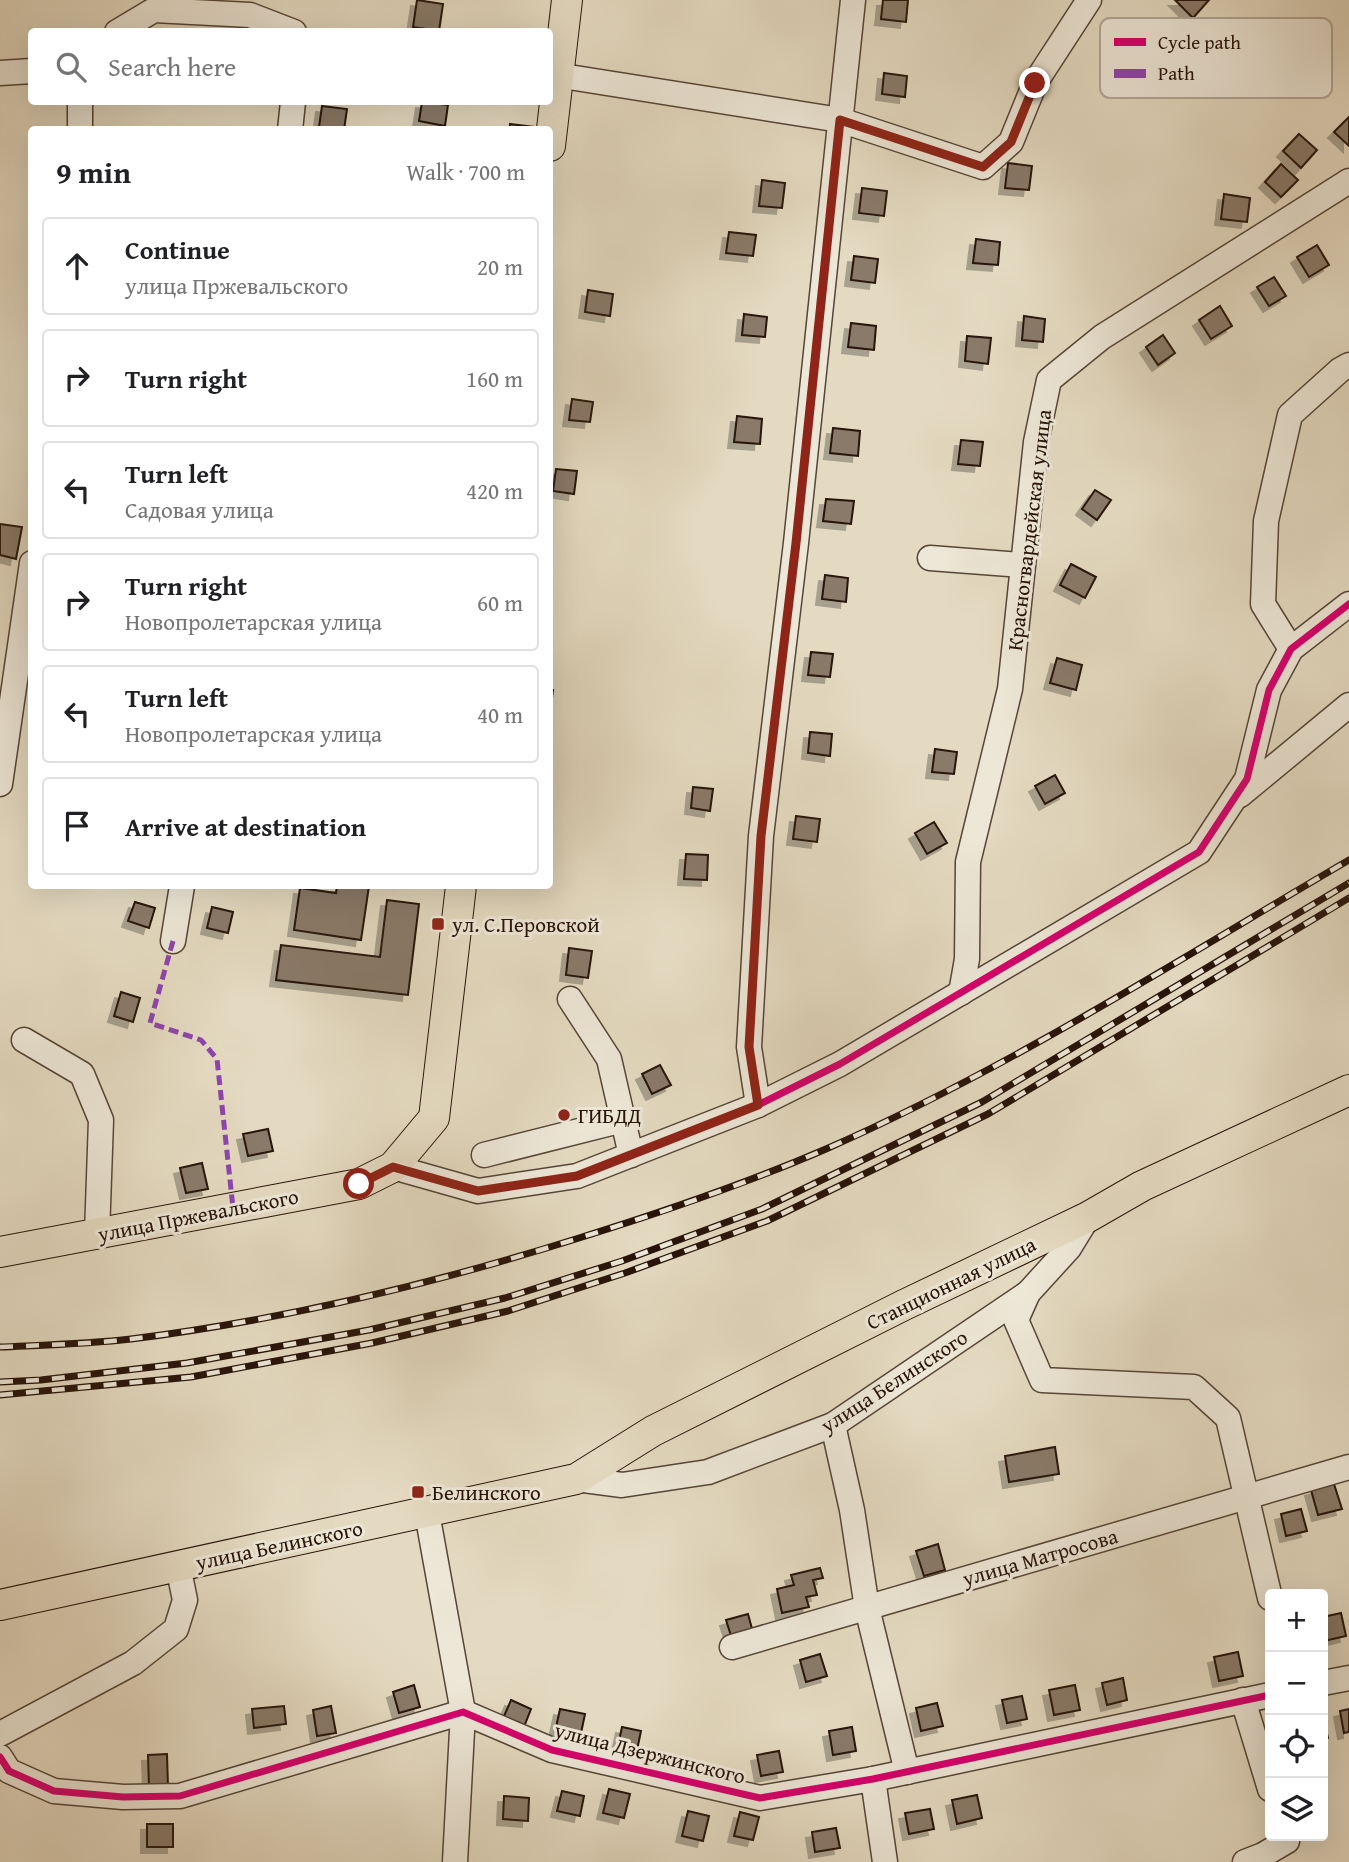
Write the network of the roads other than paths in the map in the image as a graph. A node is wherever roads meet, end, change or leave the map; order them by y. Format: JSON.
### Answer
{"nodes":[{"id":1,"x":567,"y":0,"type":"edge"},
{"id":2,"x":853,"y":0,"type":"edge"},
{"id":3,"x":1089,"y":0,"type":"edge"},
{"id":4,"x":246,"y":8,"type":"edge"},
{"id":5,"x":124,"y":28,"type":"edge"},
{"id":6,"x":286,"y":28,"type":"edge"},
{"id":7,"x":28,"y":71,"type":"edge"},
{"id":8,"x":0,"y":73,"type":"edge"},
{"id":9,"x":554,"y":74,"type":"edge"},
{"id":10,"x":553,"y":92,"type":"edge"},
{"id":11,"x":80,"y":105,"type":"edge"},
{"id":12,"x":293,"y":105,"type":"edge"},
{"id":13,"x":552,"y":105,"type":"edge"},
{"id":14,"x":840,"y":120,"type":"junction"},
{"id":15,"x":80,"y":126,"type":"edge"},
{"id":16,"x":290,"y":126,"type":"edge"},
{"id":17,"x":551,"y":126,"type":"edge"},
{"id":18,"x":1349,"y":181,"type":"edge"},
{"id":19,"x":1349,"y":365,"type":"edge"},
{"id":20,"x":930,"y":558,"type":"dead end"},
{"id":21,"x":1023,"y":565,"type":"junction"},
{"id":22,"x":28,"y":591,"type":"edge"},
{"id":23,"x":1349,"y":604,"type":"edge"},
{"id":24,"x":1291,"y":649,"type":"junction"},
{"id":25,"x":1349,"y":705,"type":"edge"},
{"id":26,"x":0,"y":784,"type":"edge"},
{"id":27,"x":1232,"y":803,"type":"junction"},
{"id":28,"x":182,"y":889,"type":"edge"},
{"id":29,"x":461,"y":889,"type":"edge"},
{"id":30,"x":173,"y":941,"type":"dead end"},
{"id":31,"x":961,"y":993,"type":"junction"},
{"id":32,"x":570,"y":999,"type":"dead end"},
{"id":33,"x":24,"y":1040,"type":"dead end"},
{"id":34,"x":1348,"y":1091,"type":"edge"},
{"id":35,"x":758,"y":1105,"type":"junction"},
{"id":36,"x":623,"y":1120,"type":"junction"},
{"id":37,"x":484,"y":1155,"type":"dead end"},
{"id":38,"x":631,"y":1155,"type":"junction"},
{"id":39,"x":393,"y":1167,"type":"junction"},
{"id":40,"x":1088,"y":1217,"type":"junction"},
{"id":41,"x":97,"y":1234,"type":"junction"},
{"id":42,"x":0,"y":1252,"type":"edge"},
{"id":43,"x":1028,"y":1293,"type":"junction"},
{"id":44,"x":833,"y":1425,"type":"junction"},
{"id":45,"x":1349,"y":1467,"type":"edge"},
{"id":46,"x":567,"y":1482,"type":"junction"},
{"id":47,"x":1245,"y":1497,"type":"junction"},
{"id":48,"x":427,"y":1513,"type":"junction"},
{"id":49,"x":178,"y":1566,"type":"junction"},
{"id":50,"x":1268,"y":1589,"type":"edge"},
{"id":51,"x":0,"y":1605,"type":"edge"},
{"id":52,"x":867,"y":1608,"type":"junction"},
{"id":53,"x":732,"y":1647,"type":"dead end"},
{"id":54,"x":1349,"y":1678,"type":"edge"},
{"id":55,"x":1328,"y":1682,"type":"edge"},
{"id":56,"x":1265,"y":1696,"type":"edge"},
{"id":57,"x":1243,"y":1700,"type":"junction"},
{"id":58,"x":463,"y":1712,"type":"junction"},
{"id":59,"x":0,"y":1734,"type":"edge"},
{"id":60,"x":0,"y":1757,"type":"edge"},
{"id":61,"x":907,"y":1772,"type":"junction"},
{"id":62,"x":1267,"y":1778,"type":"edge"},
{"id":63,"x":873,"y":1779,"type":"junction"},
{"id":64,"x":1288,"y":1846,"type":"edge"},
{"id":65,"x":455,"y":1862,"type":"edge"},
{"id":66,"x":885,"y":1862,"type":"edge"},
{"id":67,"x":1245,"y":1862,"type":"edge"}],
"edges":[{"from":1,"to":9,"type":"main road"},
{"from":2,"to":14,"type":"street"},
{"from":3,"to":14,"type":"street"},
{"from":4,"to":5,"type":"street"},
{"from":4,"to":6,"type":"street"},
{"from":7,"to":8,"type":"street"},
{"from":9,"to":10,"type":"main road"},
{"from":9,"to":14,"type":"street"},
{"from":11,"to":15,"type":"street"},
{"from":12,"to":16,"type":"street"},
{"from":13,"to":17,"type":"main road"},
{"from":14,"to":35,"type":"street"},
{"from":18,"to":21,"type":"street","name":"Красногвардейская улица"},
{"from":19,"to":24,"type":"street"},
{"from":20,"to":21,"type":"street"},
{"from":21,"to":31,"type":"street","name":"Красногвардейская улица"},
{"from":22,"to":26,"type":"street"},
{"from":23,"to":24,"type":"street"},
{"from":24,"to":27,"type":"street"},
{"from":25,"to":27,"type":"street"},
{"from":27,"to":31,"type":"street"},
{"from":28,"to":30,"type":"street"},
{"from":29,"to":39,"type":"main road"},
{"from":31,"to":35,"type":"street"},
{"from":32,"to":36,"type":"street"},
{"from":33,"to":41,"type":"street"},
{"from":34,"to":40,"type":"main road","name":"Станционная улица"},
{"from":35,"to":38,"type":"street"},
{"from":36,"to":37,"type":"street"},
{"from":36,"to":38,"type":"street"},
{"from":38,"to":39,"type":"street"},
{"from":39,"to":41,"type":"main road","name":"улица Пржевальского"},
{"from":40,"to":43,"type":"street","name":"улица Белинского"},
{"from":40,"to":46,"type":"main road","name":"Станционная улица"},
{"from":41,"to":42,"type":"main road","name":"улица Пржевальского"},
{"from":43,"to":44,"type":"street","name":"улица Белинского"},
{"from":43,"to":47,"type":"street"},
{"from":44,"to":46,"type":"street","name":"улица Белинского"},
{"from":44,"to":52,"type":"street"},
{"from":45,"to":47,"type":"street","name":"улица Матросова"},
{"from":46,"to":48,"type":"main road","name":"улица Белинского"},
{"from":47,"to":50,"type":"street"},
{"from":47,"to":52,"type":"street","name":"улица Матросова"},
{"from":48,"to":49,"type":"main road","name":"улица Белинского"},
{"from":48,"to":58,"type":"street"},
{"from":49,"to":51,"type":"main road","name":"улица Белинского"},
{"from":49,"to":59,"type":"street"},
{"from":52,"to":53,"type":"street","name":"улица Матросова"},
{"from":52,"to":61,"type":"street"},
{"from":54,"to":55,"type":"street"},
{"from":56,"to":57,"type":"street","name":"улица Дзержинского"},
{"from":57,"to":61,"type":"street","name":"улица Дзержинского"},
{"from":57,"to":62,"type":"street"},
{"from":58,"to":60,"type":"street"},
{"from":58,"to":63,"type":"street","name":"улица Дзержинского"},
{"from":58,"to":65,"type":"street"},
{"from":61,"to":63,"type":"street","name":"улица Дзержинского"},
{"from":63,"to":66,"type":"street"},
{"from":64,"to":67,"type":"street"}]}
